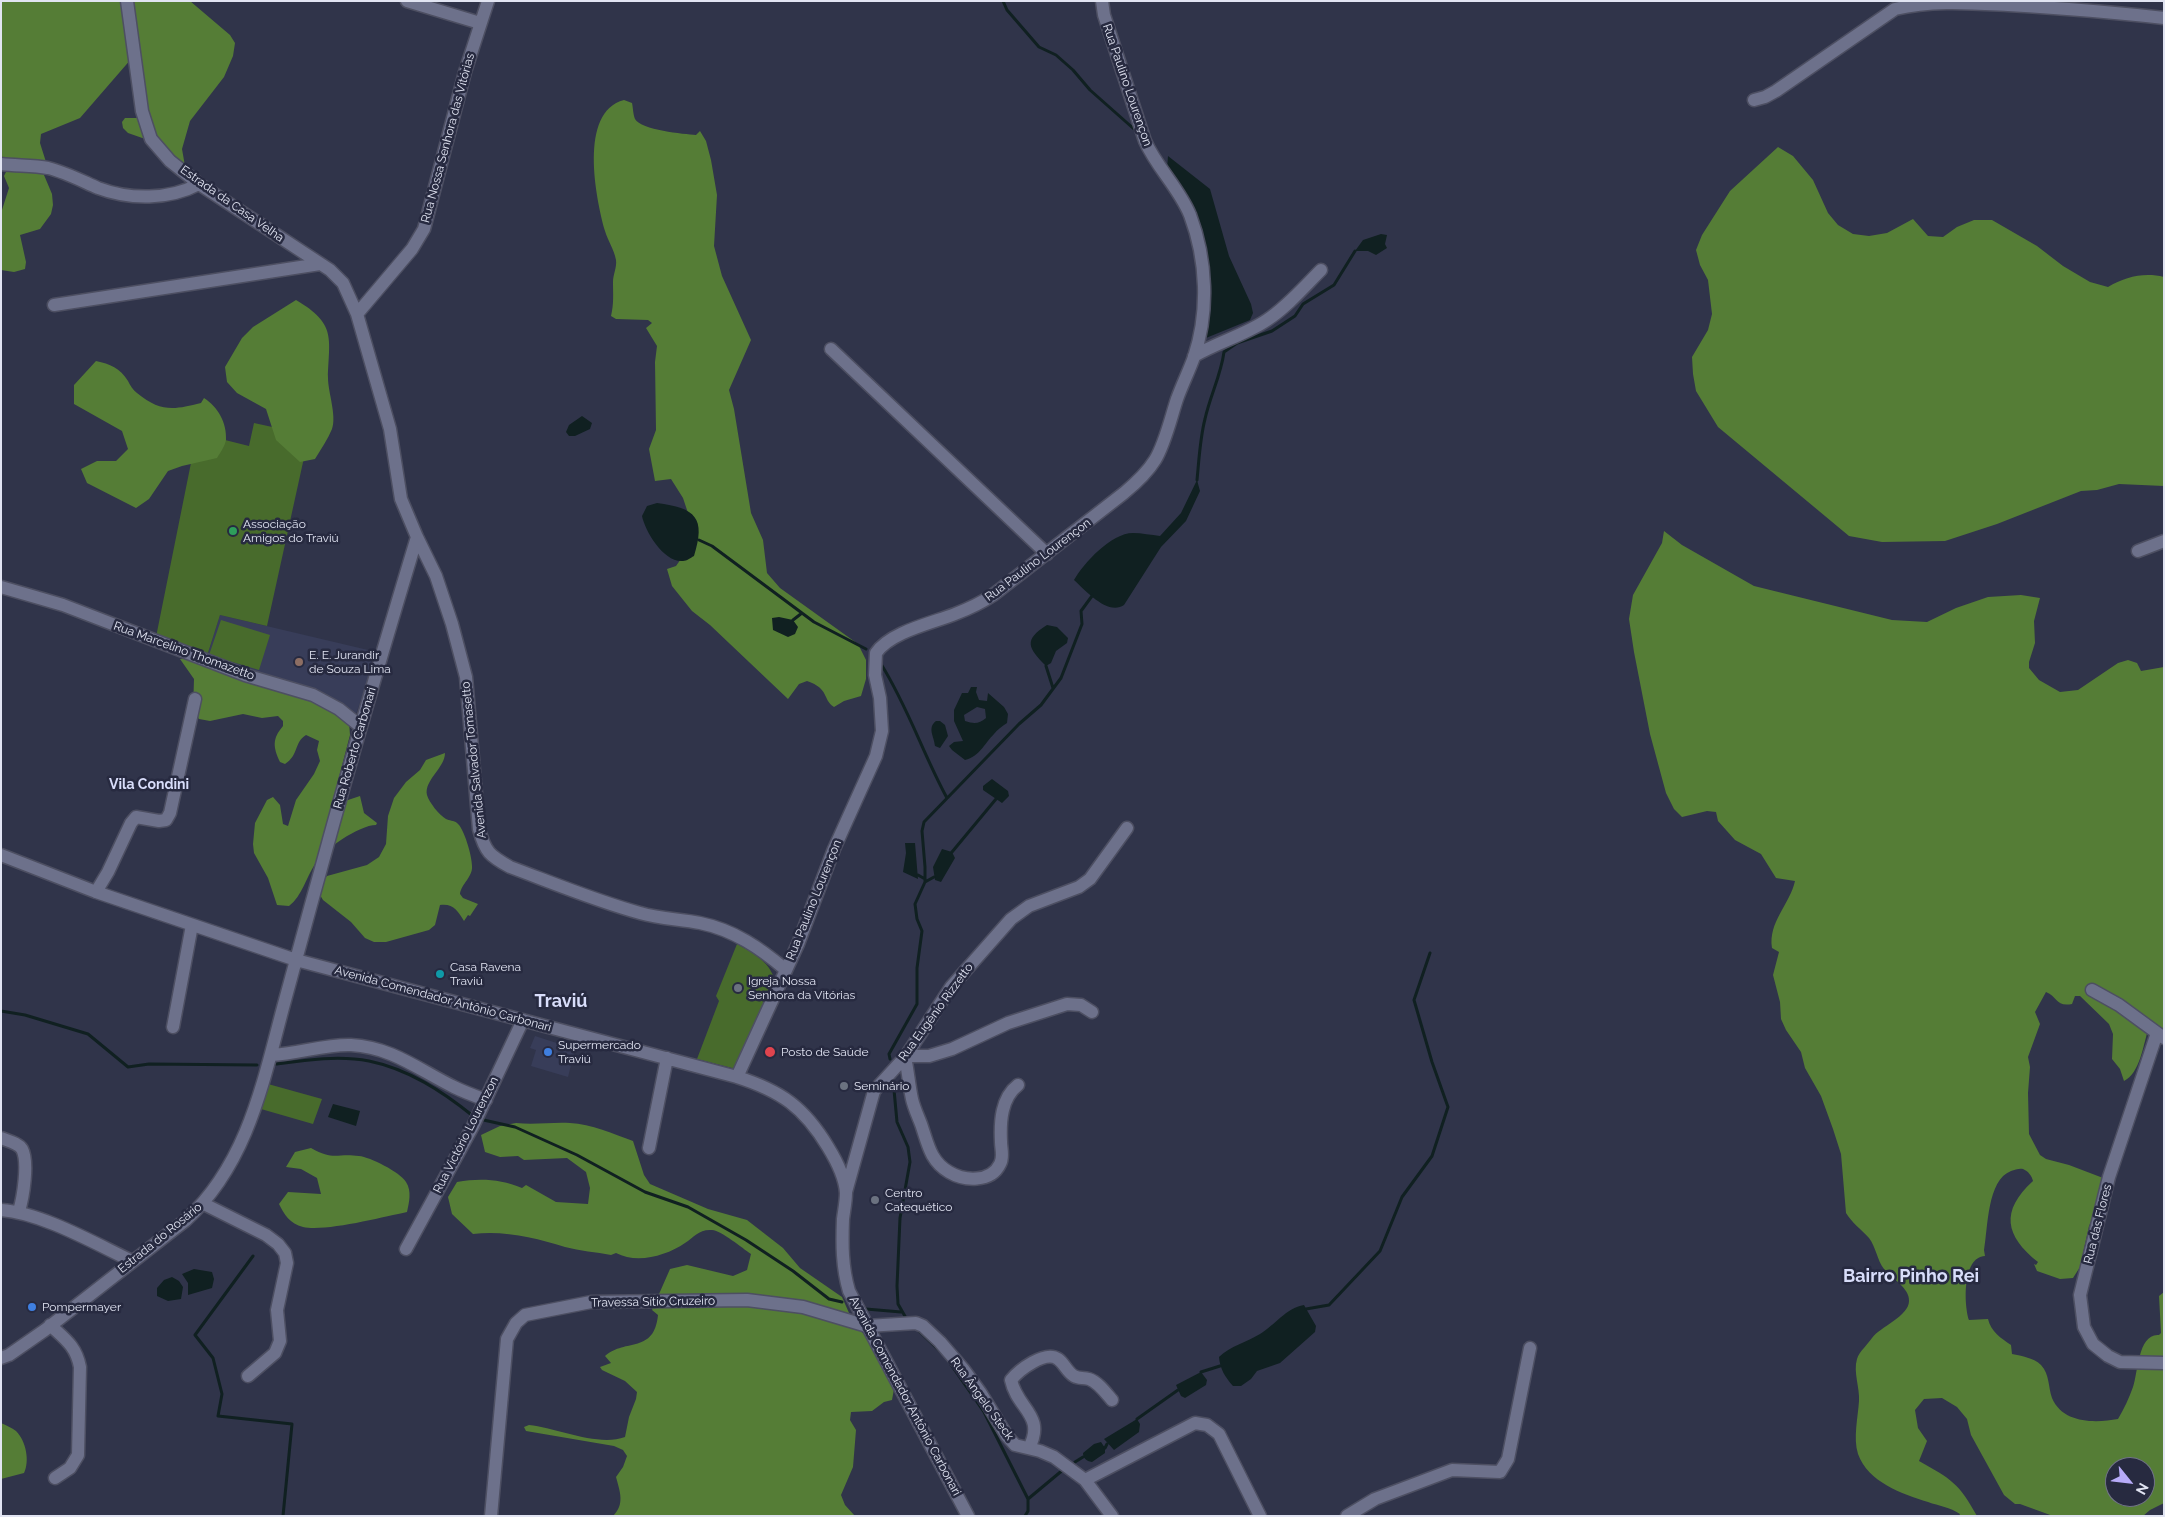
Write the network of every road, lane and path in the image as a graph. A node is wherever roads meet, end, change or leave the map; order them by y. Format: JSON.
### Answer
{"nodes":[{"id":1,"x":127,"y":1,"type":"edge"},
{"id":2,"x":407,"y":1,"type":"edge"},
{"id":3,"x":488,"y":1,"type":"edge"},
{"id":4,"x":1102,"y":1,"type":"edge"},
{"id":5,"x":2164,"y":18,"type":"edge"},
{"id":6,"x":480,"y":23,"type":"junction"},
{"id":7,"x":1754,"y":100,"type":"dead end"},
{"id":8,"x":1,"y":164,"type":"edge"},
{"id":9,"x":199,"y":184,"type":"junction"},
{"id":10,"x":320,"y":264,"type":"junction"},
{"id":11,"x":1321,"y":270,"type":"dead end"},
{"id":12,"x":54,"y":305,"type":"dead end"},
{"id":13,"x":357,"y":314,"type":"junction"},
{"id":14,"x":361,"y":327,"type":"joint"},
{"id":15,"x":832,"y":349,"type":"dead end"},
{"id":16,"x":1194,"y":356,"type":"junction"},
{"id":17,"x":417,"y":537,"type":"junction"},
{"id":18,"x":2164,"y":541,"type":"edge"},
{"id":19,"x":2138,"y":550,"type":"dead end"},
{"id":20,"x":1047,"y":554,"type":"junction"},
{"id":21,"x":1,"y":587,"type":"edge"},
{"id":22,"x":195,"y":699,"type":"dead end"},
{"id":23,"x":360,"y":726,"type":"junction"},
{"id":24,"x":1127,"y":828,"type":"dead end"},
{"id":25,"x":1,"y":855,"type":"edge"},
{"id":26,"x":96,"y":892,"type":"junction"},
{"id":27,"x":192,"y":926,"type":"junction"},
{"id":28,"x":296,"y":960,"type":"junction"},
{"id":29,"x":786,"y":970,"type":"junction"},
{"id":30,"x":2092,"y":990,"type":"dead end"},
{"id":31,"x":1092,"y":1012,"type":"dead end"},
{"id":32,"x":523,"y":1020,"type":"junction"},
{"id":33,"x":172,"y":1027,"type":"dead end"},
{"id":34,"x":2160,"y":1035,"type":"edge"},
{"id":35,"x":271,"y":1055,"type":"junction"},
{"id":36,"x":905,"y":1057,"type":"junction"},
{"id":37,"x":667,"y":1058,"type":"junction"},
{"id":38,"x":737,"y":1077,"type":"junction"},
{"id":39,"x":1018,"y":1085,"type":"dead end"},
{"id":40,"x":486,"y":1100,"type":"junction"},
{"id":41,"x":1,"y":1138,"type":"edge"},
{"id":42,"x":649,"y":1148,"type":"dead end"},
{"id":43,"x":846,"y":1192,"type":"junction"},
{"id":44,"x":204,"y":1204,"type":"junction"},
{"id":45,"x":1,"y":1210,"type":"edge"},
{"id":46,"x":19,"y":1211,"type":"junction"},
{"id":47,"x":406,"y":1249,"type":"dead end"},
{"id":48,"x":132,"y":1261,"type":"junction"},
{"id":49,"x":50,"y":1325,"type":"junction"},
{"id":50,"x":867,"y":1326,"type":"junction"},
{"id":51,"x":1530,"y":1348,"type":"dead end"},
{"id":52,"x":1,"y":1358,"type":"edge"},
{"id":53,"x":2164,"y":1363,"type":"edge"},
{"id":54,"x":248,"y":1376,"type":"dead end"},
{"id":55,"x":1112,"y":1400,"type":"dead end"},
{"id":56,"x":1029,"y":1448,"type":"junction"},
{"id":57,"x":55,"y":1478,"type":"dead end"},
{"id":58,"x":1085,"y":1480,"type":"junction"},
{"id":59,"x":491,"y":1516,"type":"edge"},
{"id":60,"x":968,"y":1516,"type":"edge"},
{"id":61,"x":1112,"y":1516,"type":"edge"},
{"id":62,"x":1260,"y":1516,"type":"edge"},
{"id":63,"x":1347,"y":1516,"type":"edge"}],
"edges":[{"from":1,"to":9,"type":"street","name":"Estrada da Casa Velha"},
{"from":2,"to":6,"type":"street"},
{"from":3,"to":6,"type":"street","name":"Rua Nossa Senhora das Vitórias"},
{"from":4,"to":16,"type":"street","name":"Rua Paulino Lourençon"},
{"from":5,"to":7,"type":"street"},
{"from":6,"to":13,"type":"street","name":"Rua Nossa Senhora das Vitórias"},
{"from":8,"to":9,"type":"street"},
{"from":9,"to":10,"type":"street","name":"Estrada da Casa Velha"},
{"from":10,"to":12,"type":"street"},
{"from":10,"to":13,"type":"street","name":"Estrada da Casa Velha"},
{"from":11,"to":16,"type":"street"},
{"from":13,"to":14,"type":"street","name":"Estrada da Casa Velha"},
{"from":14,"to":17,"type":"street","name":"Avenida Salvador Tomasetto"},
{"from":15,"to":20,"type":"street"},
{"from":16,"to":20,"type":"street","name":"Rua Paulino Lourençon"},
{"from":17,"to":23,"type":"street","name":"Rua Roberto Carbonari"},
{"from":17,"to":29,"type":"street","name":"Avenida Salvador Tomasetto"},
{"from":18,"to":19,"type":"street"},
{"from":20,"to":29,"type":"street","name":"Rua Paulino Lourençon"},
{"from":21,"to":23,"type":"street","name":"Rua Marcelino Thomazetto"},
{"from":22,"to":26,"type":"street"},
{"from":23,"to":28,"type":"street","name":"Rua Roberto Carbonari"},
{"from":24,"to":36,"type":"street","name":"Rua Eugênio Rizzetto"},
{"from":25,"to":26,"type":"street","name":"Avenida Comendador Antônio Carbonari"},
{"from":26,"to":27,"type":"street","name":"Avenida Comendador Antônio Carbonari"},
{"from":27,"to":28,"type":"street","name":"Avenida Comendador Antônio Carbonari"},
{"from":27,"to":33,"type":"street"},
{"from":28,"to":32,"type":"street","name":"Avenida Comendador Antônio Carbonari"},
{"from":28,"to":35,"type":"street","name":"Estrada do Rosário"},
{"from":29,"to":38,"type":"street","name":"Rua Paulino Lourençon"},
{"from":30,"to":34,"type":"street"},
{"from":31,"to":36,"type":"street"},
{"from":32,"to":37,"type":"street","name":"Avenida Comendador Antônio Carbonari"},
{"from":32,"to":40,"type":"street","name":"Rua Victório Lourenzon"},
{"from":34,"to":53,"type":"street","name":"Rua das Flores"},
{"from":35,"to":40,"type":"street"},
{"from":35,"to":44,"type":"street","name":"Estrada do Rosário"},
{"from":36,"to":39,"type":"street"},
{"from":36,"to":43,"type":"street","name":"Rua Eugênio Rizzetto"},
{"from":37,"to":38,"type":"street","name":"Avenida Comendador Antônio Carbonari"},
{"from":37,"to":42,"type":"street"},
{"from":38,"to":43,"type":"street","name":"Avenida Comendador Antônio Carbonari"},
{"from":40,"to":47,"type":"street","name":"Rua Victório Lourenzon"},
{"from":41,"to":46,"type":"street"},
{"from":43,"to":50,"type":"street","name":"Avenida Comendador Antônio Carbonari"},
{"from":44,"to":48,"type":"street","name":"Estrada do Rosário"},
{"from":44,"to":54,"type":"street"},
{"from":45,"to":46,"type":"street"},
{"from":46,"to":48,"type":"street"},
{"from":48,"to":49,"type":"street","name":"Estrada do Rosário"},
{"from":49,"to":52,"type":"street","name":"Estrada do Rosário"},
{"from":49,"to":57,"type":"street"},
{"from":50,"to":56,"type":"street","name":"Rua Ângelo Steck"},
{"from":50,"to":59,"type":"street","name":"Travessa Sítio Cruzeiro"},
{"from":50,"to":60,"type":"street","name":"Avenida Comendador Antônio Carbonari"},
{"from":51,"to":63,"type":"street"},
{"from":55,"to":56,"type":"street"},
{"from":56,"to":58,"type":"street","name":"Rua Ângelo Steck"},
{"from":58,"to":61,"type":"street","name":"Rua Ângelo Steck"},
{"from":58,"to":62,"type":"street"}]}
